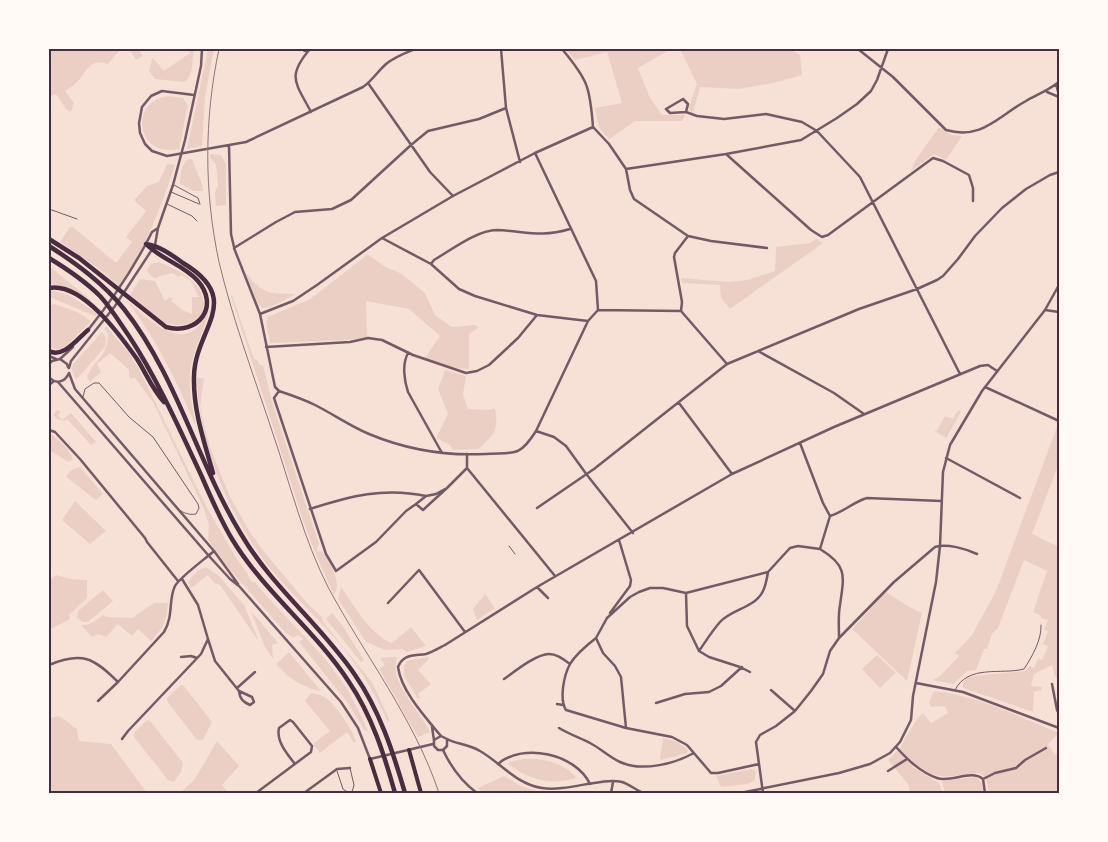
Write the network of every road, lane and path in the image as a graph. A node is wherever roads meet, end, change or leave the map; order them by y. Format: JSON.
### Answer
{"nodes":[{"id":1,"x":202,"y":49,"type":"edge"},
{"id":2,"x":301,"y":49,"type":"edge"},
{"id":3,"x":310,"y":49,"type":"edge"},
{"id":4,"x":415,"y":49,"type":"edge"},
{"id":5,"x":501,"y":49,"type":"edge"},
{"id":6,"x":562,"y":49,"type":"edge"},
{"id":7,"x":858,"y":49,"type":"edge"},
{"id":8,"x":888,"y":49,"type":"edge"},
{"id":9,"x":307,"y":52,"type":"junction"},
{"id":10,"x":881,"y":67,"type":"junction"},
{"id":11,"x":1058,"y":83,"type":"edge"},
{"id":12,"x":368,"y":84,"type":"junction"},
{"id":13,"x":1046,"y":92,"type":"junction"},
{"id":14,"x":194,"y":95,"type":"junction"},
{"id":15,"x":1059,"y":96,"type":"edge"},
{"id":16,"x":506,"y":108,"type":"junction"},
{"id":17,"x":310,"y":112,"type":"junction"},
{"id":18,"x":686,"y":112,"type":"junction"},
{"id":19,"x":593,"y":127,"type":"junction"},
{"id":20,"x":817,"y":131,"type":"junction"},
{"id":21,"x":411,"y":145,"type":"junction"},
{"id":22,"x":229,"y":146,"type":"junction"},
{"id":23,"x":535,"y":153,"type":"junction"},
{"id":24,"x":726,"y":154,"type":"junction"},
{"id":25,"x":520,"y":162,"type":"junction"},
{"id":26,"x":626,"y":169,"type":"junction"},
{"id":27,"x":1059,"y":172,"type":"edge"},
{"id":28,"x":173,"y":185,"type":"junction"},
{"id":29,"x":170,"y":192,"type":"junction"},
{"id":30,"x":453,"y":196,"type":"junction"},
{"id":31,"x":973,"y":201,"type":"dead end"},
{"id":32,"x":873,"y":202,"type":"junction"},
{"id":33,"x":166,"y":204,"type":"junction"},
{"id":34,"x":49,"y":209,"type":"edge"},
{"id":35,"x":78,"y":219,"type":"dead end"},
{"id":36,"x":197,"y":221,"type":"dead end"},
{"id":37,"x":158,"y":228,"type":"junction"},
{"id":38,"x":570,"y":229,"type":"junction"},
{"id":39,"x":688,"y":236,"type":"junction"},
{"id":40,"x":382,"y":238,"type":"junction"},
{"id":41,"x":49,"y":239,"type":"edge"},
{"id":42,"x":146,"y":244,"type":"junction"},
{"id":43,"x":155,"y":245,"type":"junction"},
{"id":44,"x":49,"y":246,"type":"edge"},
{"id":45,"x":234,"y":248,"type":"junction"},
{"id":46,"x":767,"y":248,"type":"dead end"},
{"id":47,"x":152,"y":250,"type":"junction"},
{"id":48,"x":49,"y":258,"type":"edge"},
{"id":49,"x":431,"y":264,"type":"junction"},
{"id":50,"x":1059,"y":285,"type":"edge"},
{"id":51,"x":49,"y":288,"type":"edge"},
{"id":52,"x":917,"y":289,"type":"junction"},
{"id":53,"x":598,"y":310,"type":"junction"},
{"id":54,"x":1045,"y":310,"type":"junction"},
{"id":55,"x":681,"y":311,"type":"junction"},
{"id":56,"x":1059,"y":312,"type":"edge"},
{"id":57,"x":260,"y":314,"type":"junction"},
{"id":58,"x":537,"y":315,"type":"junction"},
{"id":59,"x":588,"y":321,"type":"junction"},
{"id":60,"x":88,"y":330,"type":"junction"},
{"id":61,"x":266,"y":346,"type":"junction"},
{"id":62,"x":49,"y":351,"type":"edge"},
{"id":63,"x":758,"y":351,"type":"junction"},
{"id":64,"x":408,"y":353,"type":"junction"},
{"id":65,"x":49,"y":356,"type":"edge"},
{"id":66,"x":58,"y":359,"type":"junction"},
{"id":67,"x":49,"y":364,"type":"edge"},
{"id":68,"x":727,"y":364,"type":"junction"},
{"id":69,"x":69,"y":368,"type":"junction"},
{"id":70,"x":997,"y":371,"type":"junction"},
{"id":71,"x":69,"y":372,"type":"junction"},
{"id":72,"x":960,"y":374,"type":"junction"},
{"id":73,"x":49,"y":377,"type":"edge"},
{"id":74,"x":56,"y":381,"type":"junction"},
{"id":75,"x":49,"y":385,"type":"edge"},
{"id":76,"x":985,"y":387,"type":"junction"},
{"id":77,"x":279,"y":391,"type":"junction"},
{"id":78,"x":82,"y":398,"type":"junction"},
{"id":79,"x":679,"y":403,"type":"junction"},
{"id":80,"x":167,"y":406,"type":"junction"},
{"id":81,"x":864,"y":414,"type":"junction"},
{"id":82,"x":1059,"y":421,"type":"edge"},
{"id":83,"x":49,"y":430,"type":"edge"},
{"id":84,"x":536,"y":431,"type":"junction"},
{"id":85,"x":800,"y":443,"type":"junction"},
{"id":86,"x":442,"y":453,"type":"junction"},
{"id":87,"x":467,"y":454,"type":"junction"},
{"id":88,"x":946,"y":458,"type":"junction"},
{"id":89,"x":467,"y":468,"type":"junction"},
{"id":90,"x":732,"y":474,"type":"junction"},
{"id":91,"x":586,"y":475,"type":"junction"},
{"id":92,"x":216,"y":485,"type":"junction"},
{"id":93,"x":446,"y":488,"type":"junction"},
{"id":94,"x":426,"y":496,"type":"junction"},
{"id":95,"x":1020,"y":498,"type":"dead end"},
{"id":96,"x":941,"y":501,"type":"junction"},
{"id":97,"x":416,"y":504,"type":"junction"},
{"id":98,"x":177,"y":508,"type":"junction"},
{"id":99,"x":310,"y":508,"type":"junction"},
{"id":100,"x":537,"y":508,"type":"dead end"},
{"id":101,"x":830,"y":516,"type":"junction"},
{"id":102,"x":633,"y":533,"type":"junction"},
{"id":103,"x":619,"y":540,"type":"junction"},
{"id":104,"x":509,"y":546,"type":"dead end"},
{"id":105,"x":940,"y":546,"type":"junction"},
{"id":106,"x":820,"y":549,"type":"junction"},
{"id":107,"x":214,"y":551,"type":"junction"},
{"id":108,"x":515,"y":554,"type":"dead end"},
{"id":109,"x":977,"y":554,"type":"dead end"},
{"id":110,"x":209,"y":556,"type":"junction"},
{"id":111,"x":768,"y":572,"type":"junction"},
{"id":112,"x":555,"y":577,"type":"junction"},
{"id":113,"x":180,"y":580,"type":"junction"},
{"id":114,"x":239,"y":586,"type":"junction"},
{"id":115,"x":536,"y":587,"type":"junction"},
{"id":116,"x":686,"y":592,"type":"junction"},
{"id":117,"x":548,"y":598,"type":"dead end"},
{"id":118,"x":388,"y":603,"type":"dead end"},
{"id":119,"x":607,"y":618,"type":"junction"},
{"id":120,"x":1041,"y":624,"type":"dead end"},
{"id":121,"x":465,"y":632,"type":"junction"},
{"id":122,"x":596,"y":638,"type":"junction"},
{"id":123,"x":839,"y":638,"type":"junction"},
{"id":124,"x":208,"y":639,"type":"junction"},
{"id":125,"x":699,"y":651,"type":"junction"},
{"id":126,"x":181,"y":657,"type":"dead end"},
{"id":127,"x":197,"y":658,"type":"junction"},
{"id":128,"x":570,"y":664,"type":"junction"},
{"id":129,"x":49,"y":665,"type":"edge"},
{"id":130,"x":742,"y":668,"type":"junction"},
{"id":131,"x":255,"y":672,"type":"dead end"},
{"id":132,"x":750,"y":672,"type":"dead end"},
{"id":133,"x":504,"y":679,"type":"dead end"},
{"id":134,"x":118,"y":682,"type":"junction"},
{"id":135,"x":916,"y":683,"type":"junction"},
{"id":136,"x":1052,"y":684,"type":"dead end"},
{"id":137,"x":238,"y":690,"type":"junction"},
{"id":138,"x":771,"y":690,"type":"dead end"},
{"id":139,"x":955,"y":690,"type":"junction"},
{"id":140,"x":98,"y":701,"type":"dead end"},
{"id":141,"x":656,"y":702,"type":"dead end"},
{"id":142,"x":557,"y":704,"type":"dead end"},
{"id":143,"x":562,"y":705,"type":"junction"},
{"id":144,"x":795,"y":711,"type":"junction"},
{"id":145,"x":1059,"y":714,"type":"edge"},
{"id":146,"x":431,"y":725,"type":"junction"},
{"id":147,"x":559,"y":728,"type":"dead end"},
{"id":148,"x":626,"y":728,"type":"junction"},
{"id":149,"x":1059,"y":728,"type":"edge"},
{"id":150,"x":441,"y":736,"type":"junction"},
{"id":151,"x":122,"y":739,"type":"dead end"},
{"id":152,"x":447,"y":739,"type":"junction"},
{"id":153,"x":434,"y":740,"type":"junction"},
{"id":154,"x":433,"y":744,"type":"junction"},
{"id":155,"x":896,"y":747,"type":"junction"},
{"id":156,"x":1046,"y":748,"type":"dead end"},
{"id":157,"x":409,"y":750,"type":"junction"},
{"id":158,"x":443,"y":750,"type":"junction"},
{"id":159,"x":694,"y":753,"type":"junction"},
{"id":160,"x":370,"y":759,"type":"junction"},
{"id":161,"x":907,"y":759,"type":"junction"},
{"id":162,"x":364,"y":762,"type":"dead end"},
{"id":163,"x":295,"y":764,"type":"junction"},
{"id":164,"x":498,"y":764,"type":"junction"},
{"id":165,"x":759,"y":764,"type":"junction"},
{"id":166,"x":350,"y":768,"type":"joint"},
{"id":167,"x":337,"y":769,"type":"junction"},
{"id":168,"x":888,"y":771,"type":"dead end"},
{"id":169,"x":983,"y":779,"type":"junction"},
{"id":170,"x":613,"y":782,"type":"junction"},
{"id":171,"x":590,"y":785,"type":"junction"},
{"id":172,"x":762,"y":789,"type":"junction"},
{"id":173,"x":353,"y":792,"type":"edge"},
{"id":174,"x":256,"y":793,"type":"edge"},
{"id":175,"x":304,"y":793,"type":"edge"},
{"id":176,"x":381,"y":793,"type":"edge"},
{"id":177,"x":395,"y":793,"type":"edge"},
{"id":178,"x":405,"y":793,"type":"edge"},
{"id":179,"x":421,"y":793,"type":"edge"},
{"id":180,"x":477,"y":793,"type":"edge"},
{"id":181,"x":611,"y":793,"type":"edge"},
{"id":182,"x":643,"y":793,"type":"edge"},
{"id":183,"x":740,"y":793,"type":"edge"},
{"id":184,"x":763,"y":793,"type":"edge"},
{"id":185,"x":986,"y":793,"type":"edge"}],
"edges":[{"from":1,"to":14,"type":"street"},
{"from":2,"to":9,"type":"street"},
{"from":3,"to":9,"type":"street"},
{"from":4,"to":12,"type":"street"},
{"from":5,"to":16,"type":"street"},
{"from":6,"to":19,"type":"street"},
{"from":7,"to":10,"type":"street"},
{"from":8,"to":10,"type":"street"},
{"from":9,"to":17,"type":"street"},
{"from":10,"to":13,"type":"street"},
{"from":10,"to":20,"type":"street"},
{"from":11,"to":13,"type":"street"},
{"from":11,"to":15,"type":"street"},
{"from":12,"to":17,"type":"street"},
{"from":12,"to":21,"type":"street"},
{"from":13,"to":15,"type":"street"},
{"from":14,"to":22,"type":"street"},
{"from":14,"to":28,"type":"street"},
{"from":16,"to":21,"type":"street"},
{"from":16,"to":25,"type":"street"},
{"from":17,"to":22,"type":"street"},
{"from":18,"to":18,"type":"street"},
{"from":18,"to":20,"type":"street"},
{"from":19,"to":23,"type":"street"},
{"from":19,"to":26,"type":"street"},
{"from":20,"to":24,"type":"street"},
{"from":20,"to":32,"type":"street"},
{"from":21,"to":30,"type":"street"},
{"from":21,"to":45,"type":"street"},
{"from":22,"to":45,"type":"street"},
{"from":23,"to":25,"type":"street"},
{"from":23,"to":38,"type":"street"},
{"from":24,"to":26,"type":"street"},
{"from":24,"to":32,"type":"street"},
{"from":25,"to":30,"type":"street"},
{"from":26,"to":39,"type":"street"},
{"from":27,"to":52,"type":"street"},
{"from":28,"to":29,"type":"street"},
{"from":28,"to":29,"type":"lane"},
{"from":29,"to":33,"type":"street"},
{"from":30,"to":40,"type":"street"},
{"from":31,"to":32,"type":"street"},
{"from":32,"to":52,"type":"street"},
{"from":33,"to":36,"type":"lane"},
{"from":33,"to":37,"type":"street"},
{"from":34,"to":35,"type":"lane"},
{"from":37,"to":42,"type":"street"},
{"from":37,"to":43,"type":"street"},
{"from":38,"to":49,"type":"street"},
{"from":38,"to":53,"type":"street"},
{"from":39,"to":46,"type":"street"},
{"from":39,"to":55,"type":"street"},
{"from":40,"to":49,"type":"street"},
{"from":40,"to":57,"type":"street"},
{"from":41,"to":47,"type":"highway"},
{"from":42,"to":43,"type":"highway"},
{"from":42,"to":47,"type":"highway"},
{"from":42,"to":60,"type":"street"},
{"from":43,"to":47,"type":"street"},
{"from":43,"to":92,"type":"highway"},
{"from":44,"to":92,"type":"highway"},
{"from":45,"to":57,"type":"street"},
{"from":47,"to":69,"type":"street"},
{"from":48,"to":80,"type":"highway"},
{"from":49,"to":58,"type":"street"},
{"from":50,"to":54,"type":"street"},
{"from":51,"to":80,"type":"highway"},
{"from":52,"to":63,"type":"street"},
{"from":52,"to":72,"type":"street"},
{"from":53,"to":55,"type":"street"},
{"from":53,"to":59,"type":"street"},
{"from":54,"to":56,"type":"street"},
{"from":54,"to":70,"type":"street"},
{"from":55,"to":68,"type":"street"},
{"from":57,"to":61,"type":"street"},
{"from":58,"to":59,"type":"street"},
{"from":58,"to":64,"type":"street"},
{"from":59,"to":84,"type":"street"},
{"from":60,"to":62,"type":"highway"},
{"from":60,"to":66,"type":"street"},
{"from":61,"to":64,"type":"street"},
{"from":61,"to":77,"type":"street"},
{"from":63,"to":68,"type":"street"},
{"from":63,"to":81,"type":"street"},
{"from":64,"to":86,"type":"street"},
{"from":65,"to":66,"type":"street"},
{"from":66,"to":67,"type":"street"},
{"from":66,"to":69,"type":"street"},
{"from":68,"to":79,"type":"street"},
{"from":69,"to":71,"type":"street"},
{"from":70,"to":72,"type":"street"},
{"from":70,"to":76,"type":"street"},
{"from":71,"to":74,"type":"street"},
{"from":71,"to":78,"type":"street"},
{"from":72,"to":81,"type":"street"},
{"from":73,"to":74,"type":"street"},
{"from":74,"to":75,"type":"street"},
{"from":74,"to":110,"type":"street"},
{"from":76,"to":82,"type":"street"},
{"from":76,"to":88,"type":"street"},
{"from":77,"to":86,"type":"street"},
{"from":77,"to":99,"type":"street"},
{"from":78,"to":98,"type":"street"},
{"from":78,"to":98,"type":"lane"},
{"from":79,"to":90,"type":"street"},
{"from":79,"to":91,"type":"street"},
{"from":80,"to":177,"type":"highway"},
{"from":81,"to":85,"type":"street"},
{"from":83,"to":113,"type":"street"},
{"from":84,"to":87,"type":"street"},
{"from":84,"to":91,"type":"street"},
{"from":85,"to":90,"type":"street"},
{"from":85,"to":101,"type":"street"},
{"from":86,"to":87,"type":"street"},
{"from":87,"to":89,"type":"street"},
{"from":88,"to":95,"type":"street"},
{"from":88,"to":96,"type":"street"},
{"from":89,"to":93,"type":"street"},
{"from":89,"to":112,"type":"street"},
{"from":90,"to":102,"type":"street"},
{"from":91,"to":100,"type":"street"},
{"from":91,"to":102,"type":"street"},
{"from":92,"to":178,"type":"highway"},
{"from":93,"to":94,"type":"street"},
{"from":93,"to":97,"type":"street"},
{"from":94,"to":97,"type":"street"},
{"from":94,"to":99,"type":"street"},
{"from":96,"to":101,"type":"street"},
{"from":96,"to":105,"type":"street"},
{"from":97,"to":99,"type":"street"},
{"from":98,"to":107,"type":"street"},
{"from":101,"to":106,"type":"street"},
{"from":102,"to":103,"type":"street"},
{"from":103,"to":112,"type":"street"},
{"from":103,"to":119,"type":"street"},
{"from":104,"to":108,"type":"lane"},
{"from":105,"to":109,"type":"street"},
{"from":105,"to":123,"type":"street"},
{"from":105,"to":135,"type":"street"},
{"from":106,"to":111,"type":"street"},
{"from":106,"to":123,"type":"street"},
{"from":107,"to":110,"type":"street"},
{"from":107,"to":114,"type":"street"},
{"from":110,"to":113,"type":"street"},
{"from":110,"to":114,"type":"street"},
{"from":111,"to":116,"type":"street"},
{"from":111,"to":125,"type":"street"},
{"from":112,"to":115,"type":"street"},
{"from":113,"to":124,"type":"street"},
{"from":113,"to":134,"type":"street"},
{"from":114,"to":160,"type":"street"},
{"from":115,"to":117,"type":"street"},
{"from":115,"to":121,"type":"street"},
{"from":116,"to":119,"type":"street"},
{"from":116,"to":125,"type":"street"},
{"from":118,"to":121,"type":"street"},
{"from":119,"to":122,"type":"street"},
{"from":120,"to":139,"type":"lane"},
{"from":121,"to":146,"type":"street"},
{"from":122,"to":128,"type":"street"},
{"from":122,"to":148,"type":"street"},
{"from":123,"to":144,"type":"street"},
{"from":124,"to":127,"type":"street"},
{"from":124,"to":137,"type":"street"},
{"from":125,"to":130,"type":"street"},
{"from":126,"to":127,"type":"street"},
{"from":127,"to":151,"type":"street"},
{"from":128,"to":133,"type":"street"},
{"from":128,"to":143,"type":"street"},
{"from":129,"to":134,"type":"street"},
{"from":130,"to":132,"type":"street"},
{"from":130,"to":141,"type":"street"},
{"from":131,"to":137,"type":"street"},
{"from":134,"to":140,"type":"street"},
{"from":135,"to":139,"type":"street"},
{"from":135,"to":155,"type":"street"},
{"from":136,"to":145,"type":"street"},
{"from":137,"to":137,"type":"street"},
{"from":138,"to":144,"type":"street"},
{"from":139,"to":149,"type":"street"},
{"from":142,"to":143,"type":"street"},
{"from":143,"to":148,"type":"street"},
{"from":144,"to":165,"type":"street"},
{"from":146,"to":150,"type":"street"},
{"from":146,"to":153,"type":"street"},
{"from":147,"to":159,"type":"street"},
{"from":148,"to":159,"type":"street"},
{"from":150,"to":152,"type":"street"},
{"from":150,"to":153,"type":"street"},
{"from":152,"to":158,"type":"street"},
{"from":152,"to":164,"type":"street"},
{"from":153,"to":154,"type":"street"},
{"from":154,"to":157,"type":"street"},
{"from":154,"to":158,"type":"street"},
{"from":155,"to":161,"type":"street"},
{"from":155,"to":172,"type":"street"},
{"from":156,"to":169,"type":"street"},
{"from":157,"to":160,"type":"street"},
{"from":157,"to":179,"type":"highway"},
{"from":158,"to":180,"type":"street"},
{"from":159,"to":165,"type":"street"},
{"from":160,"to":162,"type":"street"},
{"from":160,"to":176,"type":"highway"},
{"from":161,"to":168,"type":"street"},
{"from":161,"to":169,"type":"street"},
{"from":163,"to":163,"type":"street"},
{"from":163,"to":174,"type":"street"},
{"from":164,"to":171,"type":"street"},
{"from":164,"to":171,"type":"street"},
{"from":165,"to":172,"type":"street"},
{"from":166,"to":167,"type":"street"},
{"from":166,"to":173,"type":"lane"},
{"from":167,"to":173,"type":"lane"},
{"from":167,"to":175,"type":"street"},
{"from":169,"to":185,"type":"street"},
{"from":170,"to":171,"type":"street"},
{"from":170,"to":181,"type":"street"},
{"from":170,"to":182,"type":"street"},
{"from":172,"to":183,"type":"street"},
{"from":172,"to":184,"type":"street"}]}
